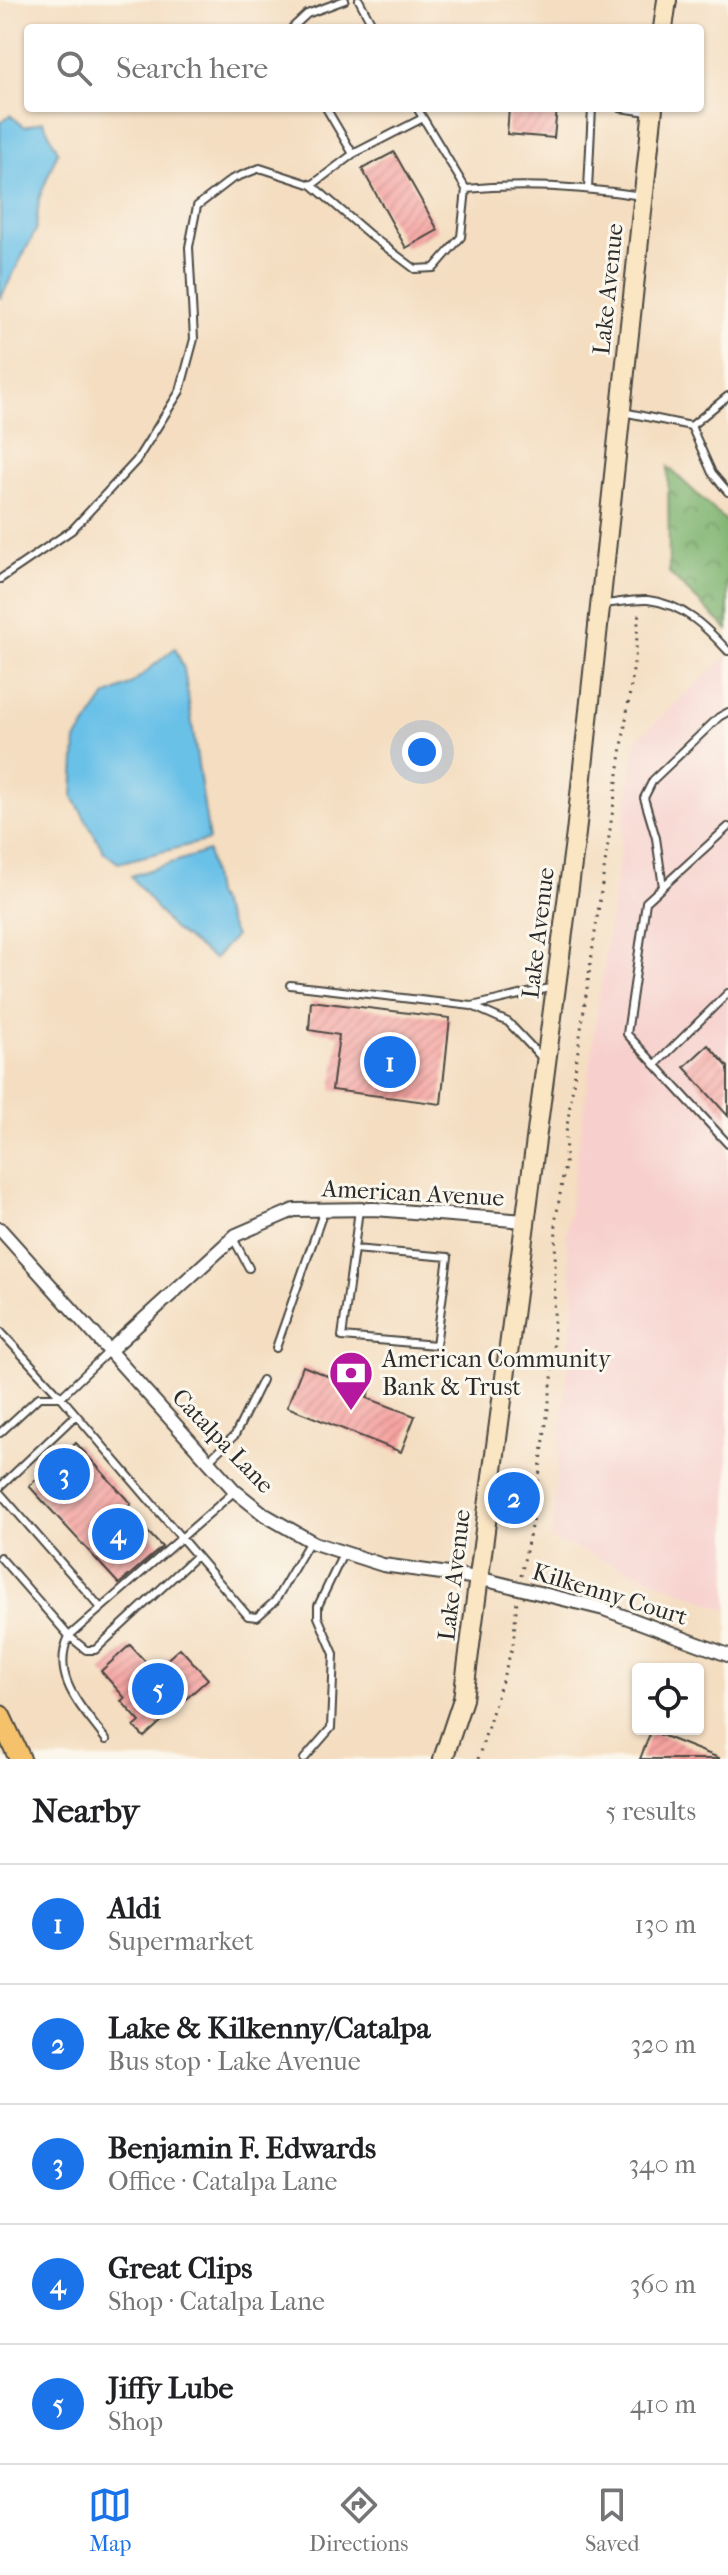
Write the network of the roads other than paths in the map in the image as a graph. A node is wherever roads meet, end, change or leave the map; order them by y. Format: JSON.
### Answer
{"nodes":[{"id":1,"x":345,"y":0,"type":"edge"},
{"id":2,"x":359,"y":0,"type":"edge"},
{"id":3,"x":667,"y":0,"type":"edge"},
{"id":4,"x":296,"y":24,"type":"edge"},
{"id":5,"x":372,"y":24,"type":"edge"},
{"id":6,"x":664,"y":24,"type":"edge"},
{"id":7,"x":328,"y":112,"type":"edge"},
{"id":8,"x":419,"y":112,"type":"edge"},
{"id":9,"x":592,"y":112,"type":"edge"},
{"id":10,"x":653,"y":112,"type":"edge"},
{"id":11,"x":423,"y":118,"type":"junction"},
{"id":12,"x":353,"y":154,"type":"junction"},
{"id":13,"x":312,"y":185,"type":"junction"},
{"id":14,"x":466,"y":189,"type":"junction"},
{"id":15,"x":588,"y":189,"type":"junction"},
{"id":16,"x":642,"y":196,"type":"junction"},
{"id":17,"x":728,"y":396,"type":"edge"},
{"id":18,"x":620,"y":411,"type":"junction"},
{"id":19,"x":691,"y":426,"type":"junction"},
{"id":20,"x":728,"y":492,"type":"edge"},
{"id":21,"x":0,"y":579,"type":"edge"},
{"id":22,"x":600,"y":604,"type":"junction"},
{"id":23,"x":728,"y":651,"type":"edge"},
{"id":24,"x":728,"y":712,"type":"edge"},
{"id":25,"x":728,"y":827,"type":"edge"},
{"id":26,"x":663,"y":887,"type":"junction"},
{"id":27,"x":290,"y":985,"type":"dead end"},
{"id":28,"x":556,"y":986,"type":"junction"},
{"id":29,"x":728,"y":993,"type":"edge"},
{"id":30,"x":472,"y":1006,"type":"junction"},
{"id":31,"x":546,"y":1062,"type":"junction"},
{"id":32,"x":655,"y":1065,"type":"junction"},
{"id":33,"x":728,"y":1144,"type":"edge"},
{"id":34,"x":359,"y":1209,"type":"junction"},
{"id":35,"x":324,"y":1210,"type":"junction"},
{"id":36,"x":525,"y":1221,"type":"junction"},
{"id":37,"x":0,"y":1229,"type":"edge"},
{"id":38,"x":233,"y":1238,"type":"junction"},
{"id":39,"x":354,"y":1249,"type":"junction"},
{"id":40,"x":249,"y":1268,"type":"dead end"},
{"id":41,"x":0,"y":1331,"type":"edge"},
{"id":42,"x":276,"y":1348,"type":"dead end"},
{"id":43,"x":109,"y":1351,"type":"junction"},
{"id":44,"x":262,"y":1380,"type":"dead end"},
{"id":45,"x":61,"y":1397,"type":"junction"},
{"id":46,"x":76,"y":1415,"type":"junction"},
{"id":47,"x":0,"y":1433,"type":"edge"},
{"id":48,"x":208,"y":1461,"type":"junction"},
{"id":49,"x":0,"y":1487,"type":"edge"},
{"id":50,"x":235,"y":1491,"type":"junction"},
{"id":51,"x":0,"y":1493,"type":"edge"},
{"id":52,"x":180,"y":1538,"type":"junction"},
{"id":53,"x":311,"y":1540,"type":"junction"},
{"id":54,"x":344,"y":1552,"type":"junction"},
{"id":55,"x":0,"y":1557,"type":"edge"},
{"id":56,"x":195,"y":1557,"type":"junction"},
{"id":57,"x":478,"y":1578,"type":"junction"},
{"id":58,"x":101,"y":1608,"type":"junction"},
{"id":59,"x":69,"y":1636,"type":"junction"},
{"id":60,"x":728,"y":1655,"type":"edge"},
{"id":61,"x":0,"y":1716,"type":"edge"},
{"id":62,"x":106,"y":1740,"type":"dead end"},
{"id":63,"x":20,"y":1759,"type":"edge"},
{"id":64,"x":304,"y":1759,"type":"edge"},
{"id":65,"x":443,"y":1759,"type":"edge"}],
"edges":[{"from":1,"to":4,"type":"lane"},
{"from":2,"to":5,"type":"lane"},
{"from":3,"to":6,"type":"street"},
{"from":7,"to":12,"type":"lane"},
{"from":8,"to":11,"type":"lane"},
{"from":9,"to":15,"type":"lane"},
{"from":10,"to":16,"type":"street","name":"Lake Avenue"},
{"from":11,"to":12,"type":"lane"},
{"from":11,"to":14,"type":"lane"},
{"from":12,"to":13,"type":"lane"},
{"from":13,"to":14,"type":"lane"},
{"from":13,"to":21,"type":"lane"},
{"from":14,"to":15,"type":"lane"},
{"from":15,"to":16,"type":"lane"},
{"from":16,"to":18,"type":"street","name":"Lake Avenue"},
{"from":17,"to":19,"type":"lane"},
{"from":18,"to":19,"type":"lane"},
{"from":18,"to":22,"type":"street","name":"Lake Avenue"},
{"from":19,"to":20,"type":"lane"},
{"from":22,"to":23,"type":"lane"},
{"from":22,"to":28,"type":"street","name":"Lake Avenue"},
{"from":24,"to":26,"type":"lane"},
{"from":25,"to":26,"type":"lane"},
{"from":26,"to":32,"type":"lane"},
{"from":27,"to":30,"type":"lane"},
{"from":28,"to":30,"type":"lane"},
{"from":28,"to":31,"type":"street","name":"Lake Avenue"},
{"from":29,"to":32,"type":"lane"},
{"from":30,"to":31,"type":"lane"},
{"from":31,"to":36,"type":"street","name":"Lake Avenue"},
{"from":32,"to":33,"type":"lane"},
{"from":34,"to":35,"type":"street","name":"American Avenue"},
{"from":34,"to":36,"type":"street","name":"American Avenue"},
{"from":34,"to":39,"type":"lane"},
{"from":35,"to":38,"type":"street","name":"American Avenue"},
{"from":35,"to":42,"type":"lane"},
{"from":36,"to":57,"type":"street","name":"Lake Avenue"},
{"from":37,"to":43,"type":"street","name":"Catalpa Lane"},
{"from":38,"to":40,"type":"lane"},
{"from":38,"to":43,"type":"street","name":"American Avenue"},
{"from":39,"to":39,"type":"lane"},
{"from":41,"to":45,"type":"lane"},
{"from":43,"to":45,"type":"lane"},
{"from":43,"to":48,"type":"street","name":"Catalpa Lane"},
{"from":44,"to":48,"type":"lane"},
{"from":45,"to":46,"type":"lane"},
{"from":45,"to":47,"type":"lane"},
{"from":46,"to":49,"type":"lane"},
{"from":46,"to":52,"type":"lane"},
{"from":48,"to":50,"type":"street","name":"Catalpa Lane"},
{"from":50,"to":52,"type":"lane"},
{"from":50,"to":53,"type":"street","name":"Catalpa Lane"},
{"from":51,"to":58,"type":"lane"},
{"from":52,"to":56,"type":"lane"},
{"from":52,"to":58,"type":"lane"},
{"from":53,"to":54,"type":"street","name":"Catalpa Lane"},
{"from":53,"to":56,"type":"lane"},
{"from":54,"to":57,"type":"street","name":"Catalpa Lane"},
{"from":54,"to":64,"type":"lane"},
{"from":55,"to":59,"type":"lane"},
{"from":56,"to":59,"type":"lane"},
{"from":57,"to":60,"type":"street","name":"Kilkenny Court"},
{"from":57,"to":65,"type":"street","name":"Lake Avenue"},
{"from":58,"to":59,"type":"lane"},
{"from":59,"to":62,"type":"lane"},
{"from":61,"to":63,"type":"main road"}]}
